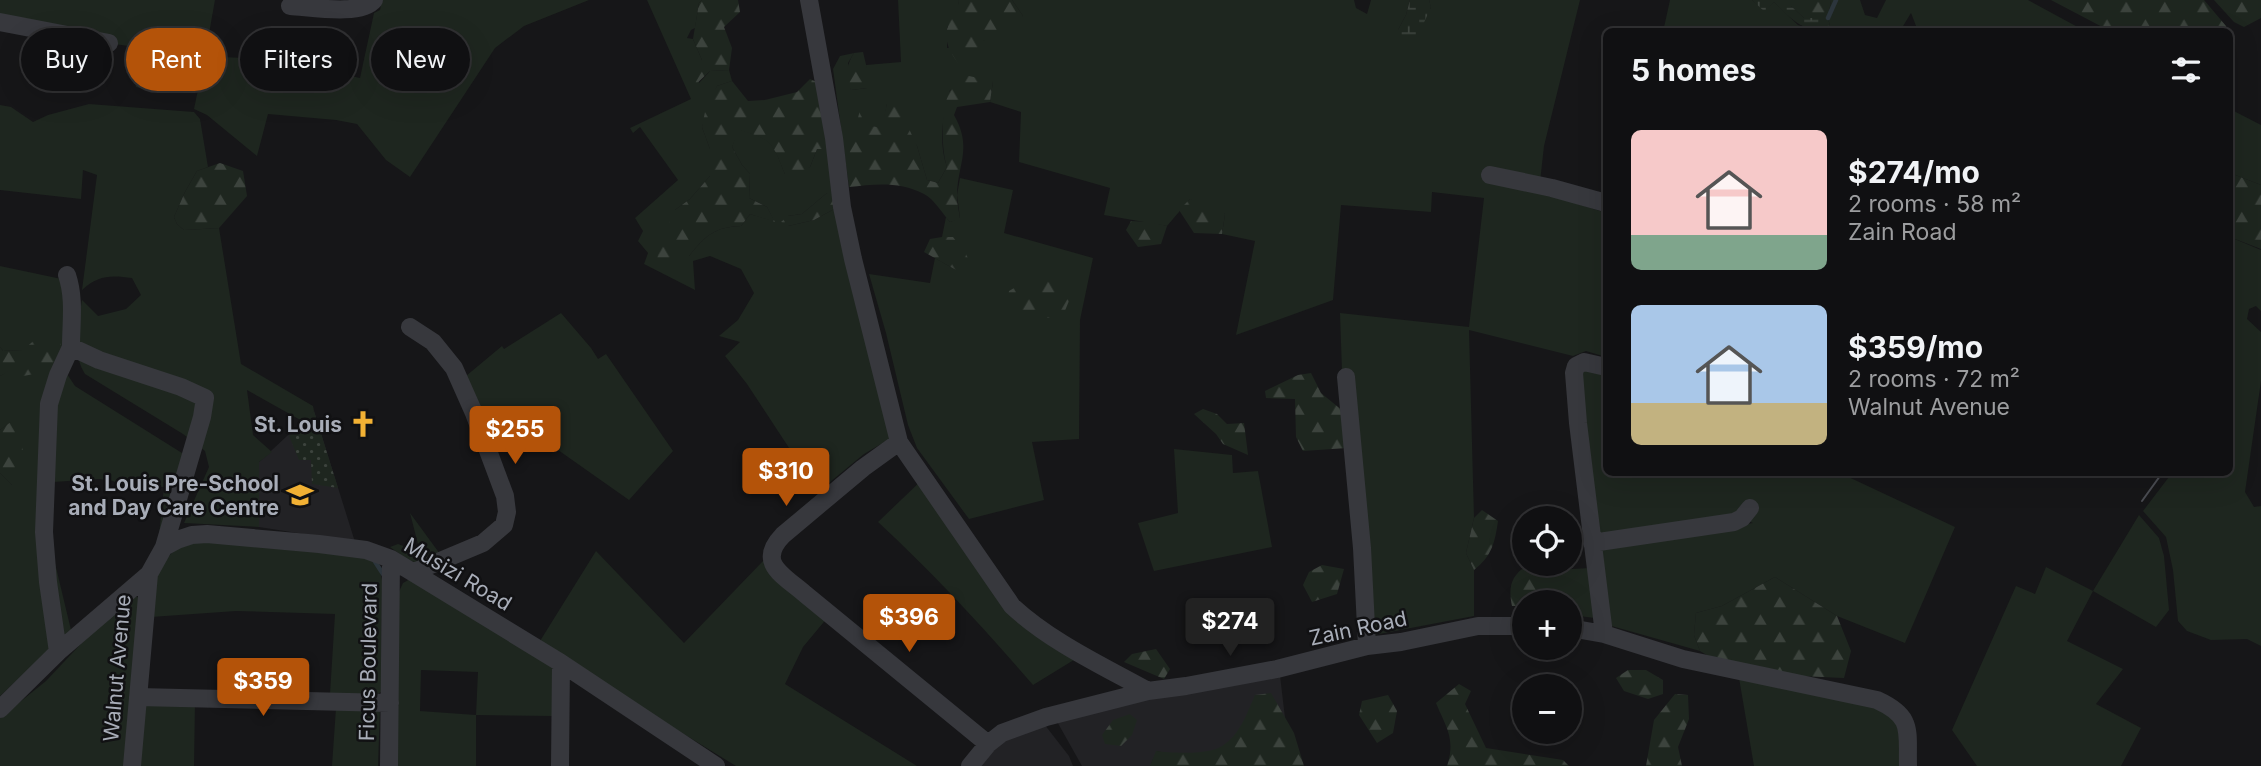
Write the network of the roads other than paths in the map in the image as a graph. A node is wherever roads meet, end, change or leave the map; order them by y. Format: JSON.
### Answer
{"nodes":[{"id":1,"x":374,"y":0,"type":"edge"},
{"id":2,"x":809,"y":0,"type":"edge"},
{"id":3,"x":290,"y":6,"type":"dead end"},
{"id":4,"x":0,"y":22,"type":"edge"},
{"id":5,"x":31,"y":28,"type":"edge"},
{"id":6,"x":1490,"y":175,"type":"dead end"},
{"id":7,"x":1603,"y":202,"type":"edge"},
{"id":8,"x":67,"y":275,"type":"dead end"},
{"id":9,"x":410,"y":327,"type":"dead end"},
{"id":10,"x":71,"y":347,"type":"junction"},
{"id":11,"x":1603,"y":366,"type":"edge"},
{"id":12,"x":1346,"y":377,"type":"dead end"},
{"id":13,"x":899,"y":442,"type":"junction"},
{"id":14,"x":1749,"y":508,"type":"dead end"},
{"id":15,"x":1592,"y":543,"type":"junction"},
{"id":16,"x":164,"y":547,"type":"junction"},
{"id":17,"x":391,"y":559,"type":"junction"},
{"id":18,"x":414,"y":572,"type":"junction"},
{"id":19,"x":149,"y":574,"type":"junction"},
{"id":20,"x":1512,"y":626,"type":"edge"},
{"id":21,"x":1582,"y":630,"type":"edge"},
{"id":22,"x":1604,"y":634,"type":"junction"},
{"id":23,"x":1367,"y":646,"type":"junction"},
{"id":24,"x":58,"y":652,"type":"junction"},
{"id":25,"x":561,"y":663,"type":"junction"},
{"id":26,"x":1148,"y":691,"type":"junction"},
{"id":27,"x":138,"y":697,"type":"junction"},
{"id":28,"x":390,"y":703,"type":"junction"},
{"id":29,"x":0,"y":709,"type":"edge"},
{"id":30,"x":988,"y":744,"type":"junction"},
{"id":31,"x":132,"y":766,"type":"edge"},
{"id":32,"x":389,"y":766,"type":"edge"},
{"id":33,"x":560,"y":766,"type":"edge"},
{"id":34,"x":716,"y":766,"type":"edge"},
{"id":35,"x":970,"y":766,"type":"edge"},
{"id":36,"x":1908,"y":766,"type":"edge"}],
"edges":[{"from":1,"to":3,"type":"street"},
{"from":2,"to":13,"type":"street"},
{"from":4,"to":5,"type":"street"},
{"from":6,"to":7,"type":"street"},
{"from":8,"to":10,"type":"street"},
{"from":9,"to":18,"type":"street"},
{"from":10,"to":16,"type":"street"},
{"from":10,"to":24,"type":"street"},
{"from":11,"to":15,"type":"street"},
{"from":12,"to":23,"type":"street"},
{"from":13,"to":26,"type":"street"},
{"from":13,"to":30,"type":"street"},
{"from":14,"to":15,"type":"street"},
{"from":15,"to":22,"type":"street"},
{"from":16,"to":17,"type":"street","name":"Musizi Road"},
{"from":16,"to":19,"type":"street"},
{"from":17,"to":18,"type":"street","name":"Musizi Road"},
{"from":17,"to":28,"type":"street","name":"Ficus Boulevard"},
{"from":18,"to":25,"type":"street","name":"Musizi Road"},
{"from":19,"to":24,"type":"street"},
{"from":19,"to":27,"type":"street","name":"Walnut Avenue"},
{"from":20,"to":23,"type":"street","name":"Zain Road"},
{"from":21,"to":22,"type":"street"},
{"from":22,"to":36,"type":"street"},
{"from":23,"to":26,"type":"street","name":"Zain Road"},
{"from":24,"to":29,"type":"street"},
{"from":25,"to":33,"type":"street"},
{"from":25,"to":34,"type":"street","name":"Musizi Road"},
{"from":26,"to":30,"type":"street","name":"Zain Road"},
{"from":27,"to":28,"type":"street"},
{"from":27,"to":31,"type":"street","name":"Walnut Avenue"},
{"from":28,"to":32,"type":"street","name":"Ficus Boulevard"},
{"from":30,"to":35,"type":"street","name":"Zain Road"}]}
